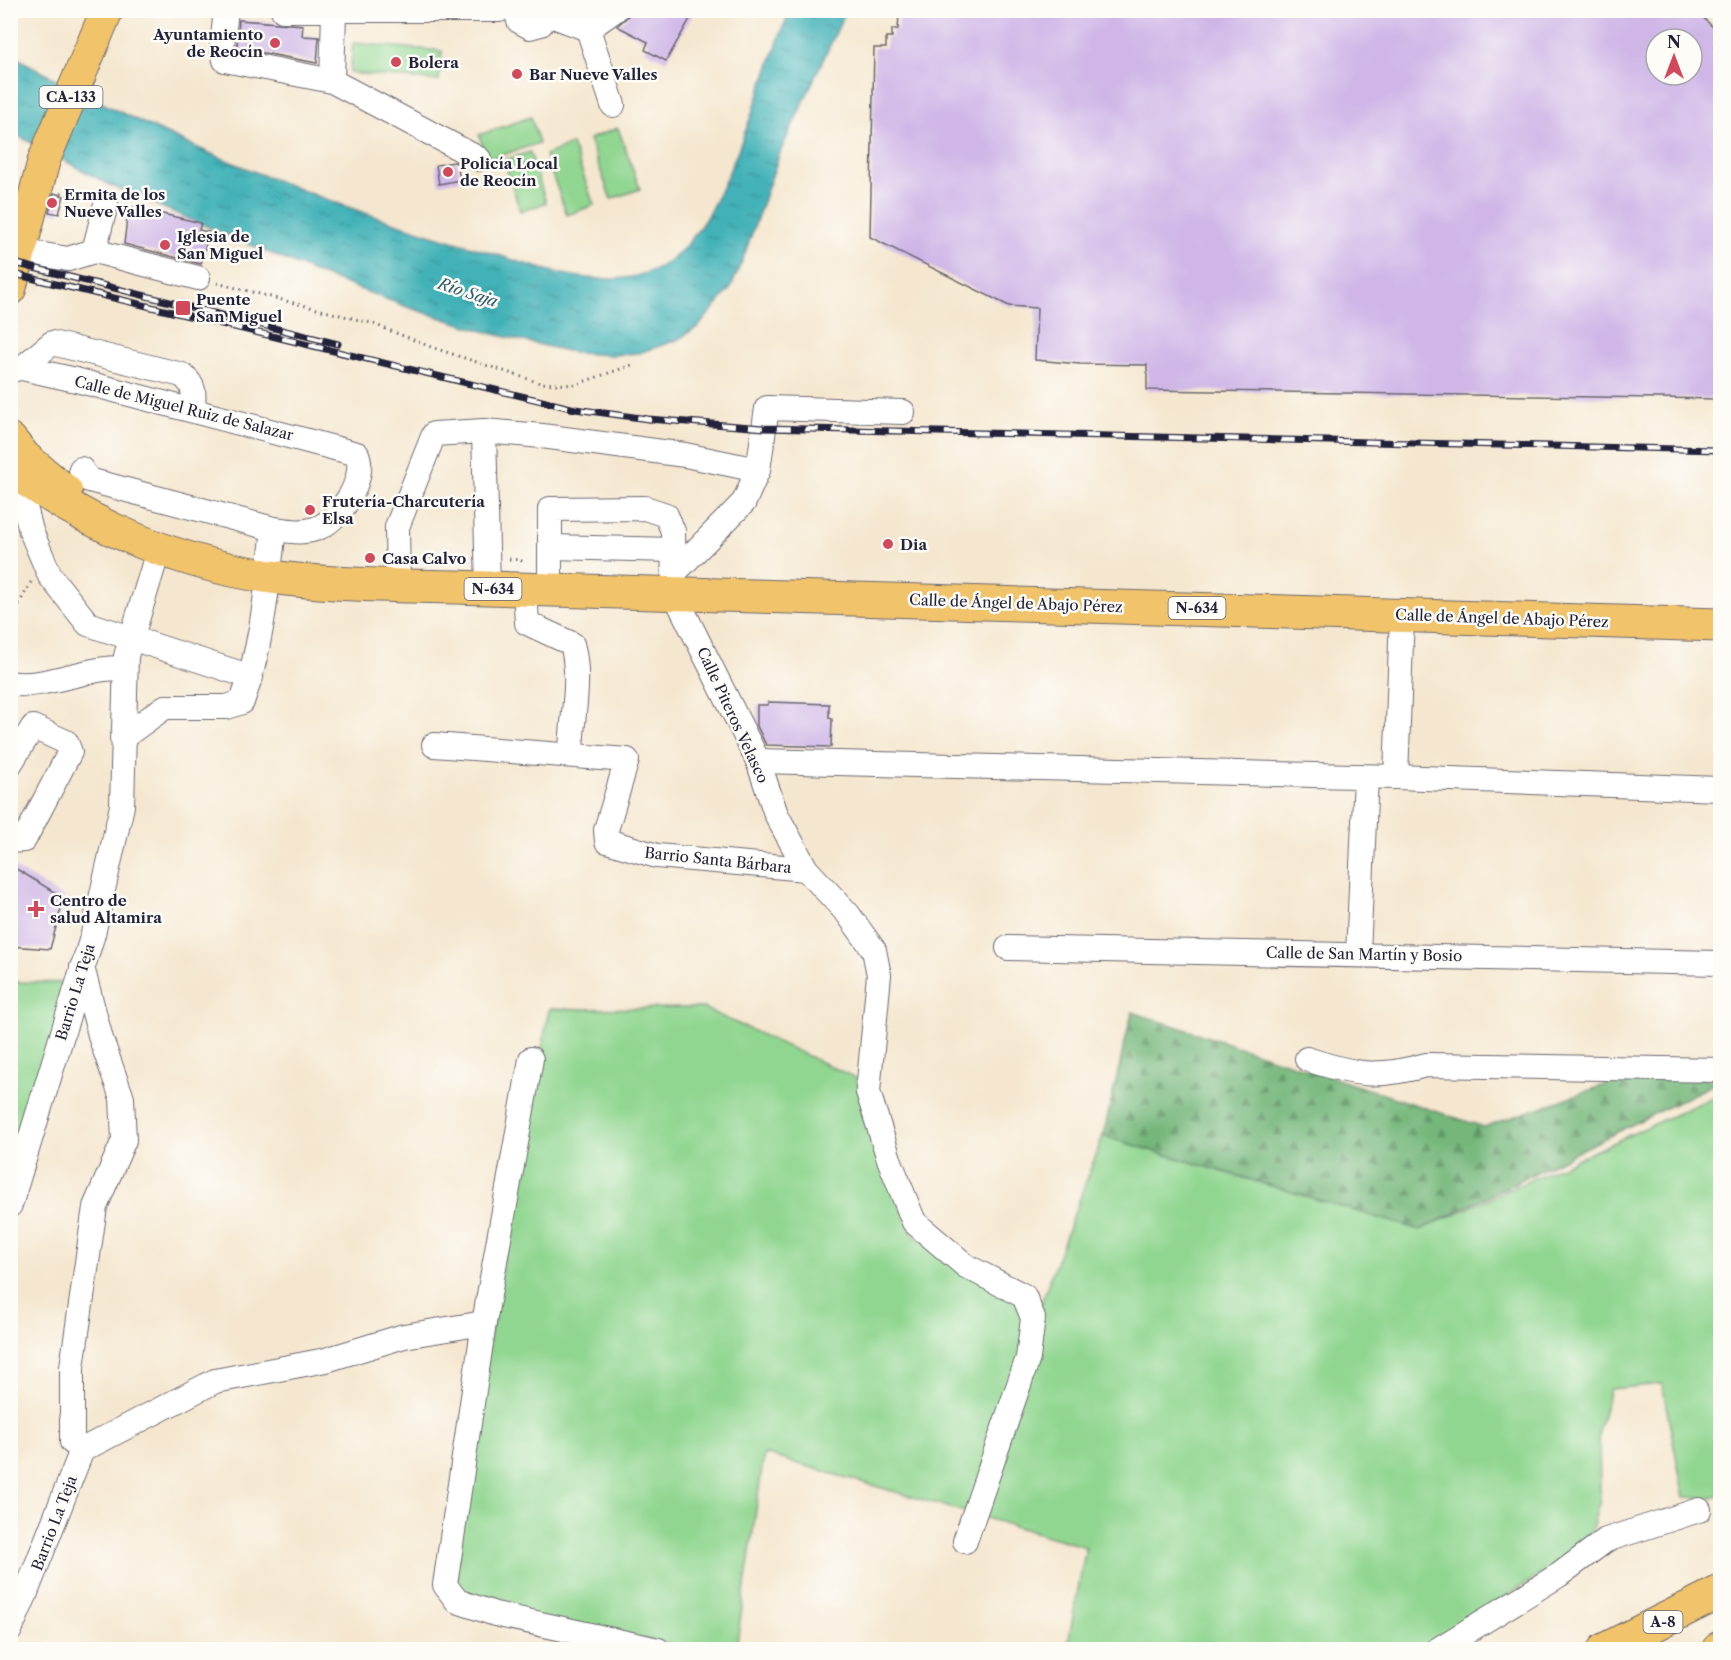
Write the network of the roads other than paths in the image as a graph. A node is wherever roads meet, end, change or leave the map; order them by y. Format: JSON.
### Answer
{"nodes":[{"id":1,"x":225,"y":10,"type":"edge"},
{"id":2,"x":284,"y":10,"type":"edge"},
{"id":3,"x":516,"y":10,"type":"edge"},
{"id":4,"x":615,"y":10,"type":"edge"},
{"id":5,"x":489,"y":11,"type":"edge"},
{"id":6,"x":334,"y":12,"type":"edge"},
{"id":7,"x":548,"y":12,"type":"edge"},
{"id":8,"x":102,"y":22,"type":"edge"},
{"id":9,"x":588,"y":29,"type":"junction"},
{"id":10,"x":332,"y":81,"type":"junction"},
{"id":11,"x":612,"y":105,"type":"dead end"},
{"id":12,"x":479,"y":159,"type":"dead end"},
{"id":13,"x":106,"y":204,"type":"road end"},
{"id":14,"x":19,"y":215,"type":"edge"},
{"id":15,"x":20,"y":251,"type":"junction"},
{"id":16,"x":94,"y":251,"type":"junction"},
{"id":17,"x":198,"y":278,"type":"road end"},
{"id":18,"x":11,"y":288,"type":"edge"},
{"id":19,"x":10,"y":305,"type":"edge"},
{"id":20,"x":16,"y":369,"type":"edge"},
{"id":21,"x":903,"y":412,"type":"dead end"},
{"id":22,"x":484,"y":431,"type":"junction"},
{"id":23,"x":10,"y":439,"type":"edge"},
{"id":24,"x":10,"y":468,"type":"edge"},
{"id":25,"x":81,"y":469,"type":"dead end"},
{"id":26,"x":758,"y":470,"type":"junction"},
{"id":27,"x":11,"y":505,"type":"edge"},
{"id":28,"x":274,"y":529,"type":"junction"},
{"id":29,"x":125,"y":534,"type":"junction"},
{"id":30,"x":550,"y":547,"type":"junction"},
{"id":31,"x":159,"y":548,"type":"junction"},
{"id":32,"x":674,"y":561,"type":"junction"},
{"id":33,"x":268,"y":576,"type":"junction"},
{"id":34,"x":398,"y":585,"type":"junction"},
{"id":35,"x":488,"y":588,"type":"junction"},
{"id":36,"x":537,"y":590,"type":"junction"},
{"id":37,"x":1402,"y":615,"type":"junction"},
{"id":38,"x":1720,"y":625,"type":"edge"},
{"id":39,"x":131,"y":639,"type":"junction"},
{"id":40,"x":124,"y":668,"type":"junction"},
{"id":41,"x":251,"y":677,"type":"junction"},
{"id":42,"x":10,"y":682,"type":"edge"},
{"id":43,"x":123,"y":738,"type":"junction"},
{"id":44,"x":434,"y":745,"type":"dead end"},
{"id":45,"x":571,"y":755,"type":"junction"},
{"id":46,"x":758,"y":761,"type":"junction"},
{"id":47,"x":10,"y":764,"type":"edge"},
{"id":48,"x":1366,"y":777,"type":"junction"},
{"id":49,"x":1396,"y":777,"type":"junction"},
{"id":50,"x":1720,"y":789,"type":"edge"},
{"id":51,"x":10,"y":841,"type":"edge"},
{"id":52,"x":806,"y":869,"type":"junction"},
{"id":53,"x":1008,"y":948,"type":"dead end"},
{"id":54,"x":1358,"y":954,"type":"junction"},
{"id":55,"x":1720,"y":963,"type":"edge"},
{"id":56,"x":82,"y":967,"type":"junction"},
{"id":57,"x":531,"y":1059,"type":"dead end"},
{"id":58,"x":1307,"y":1059,"type":"dead end"},
{"id":59,"x":1720,"y":1070,"type":"edge"},
{"id":60,"x":10,"y":1205,"type":"edge"},
{"id":61,"x":484,"y":1323,"type":"junction"},
{"id":62,"x":82,"y":1450,"type":"junction"},
{"id":63,"x":1699,"y":1510,"type":"dead end"},
{"id":64,"x":965,"y":1541,"type":"dead end"},
{"id":65,"x":18,"y":1591,"type":"edge"},
{"id":66,"x":1720,"y":1592,"type":"edge"},
{"id":67,"x":10,"y":1630,"type":"edge"},
{"id":68,"x":658,"y":1650,"type":"edge"},
{"id":69,"x":1437,"y":1650,"type":"edge"},
{"id":70,"x":1604,"y":1650,"type":"edge"}],
"edges":[{"from":1,"to":10,"type":"street"},
{"from":2,"to":6,"type":"street"},
{"from":3,"to":7,"type":"street"},
{"from":4,"to":9,"type":"street"},
{"from":5,"to":6,"type":"street"},
{"from":6,"to":10,"type":"street"},
{"from":7,"to":9,"type":"street"},
{"from":8,"to":14,"type":"main road","number":"CA-133"},
{"from":9,"to":11,"type":"street"},
{"from":10,"to":12,"type":"street"},
{"from":13,"to":16,"type":"street"},
{"from":14,"to":15,"type":"main road","number":"CA-133"},
{"from":15,"to":16,"type":"street"},
{"from":15,"to":18,"type":"main road","number":"CA-133"},
{"from":16,"to":17,"type":"street"},
{"from":18,"to":19,"type":"main road"},
{"from":20,"to":28,"type":"street","name":"Calle de Miguel Ruiz de Salazar"},
{"from":21,"to":26,"type":"street"},
{"from":22,"to":26,"type":"street"},
{"from":22,"to":34,"type":"street"},
{"from":22,"to":35,"type":"street"},
{"from":23,"to":29,"type":"main road","number":"N-634"},
{"from":24,"to":29,"type":"highway","number":"N-634"},
{"from":25,"to":28,"type":"street"},
{"from":26,"to":32,"type":"street"},
{"from":27,"to":39,"type":"street"},
{"from":28,"to":33,"type":"street"},
{"from":29,"to":31,"type":"highway","number":"N-634"},
{"from":30,"to":32,"type":"street"},
{"from":30,"to":32,"type":"street","name":"Calle Piteros Velasco"},
{"from":30,"to":36,"type":"street"},
{"from":31,"to":33,"type":"highway","number":"N-634"},
{"from":31,"to":39,"type":"street","name":"Barrio La Teja"},
{"from":32,"to":36,"type":"highway","name":"Calle de Ángel de Abajo Pérez","number":"N-634"},
{"from":32,"to":37,"type":"highway","name":"Calle de Ángel de Abajo Pérez","number":"N-634"},
{"from":32,"to":46,"type":"street","name":"Calle Piteros Velasco"},
{"from":33,"to":34,"type":"highway","name":"Calle de Ángel de Abajo Pérez","number":"N-634"},
{"from":33,"to":41,"type":"street"},
{"from":34,"to":35,"type":"highway","name":"Calle de Ángel de Abajo Pérez","number":"N-634"},
{"from":35,"to":36,"type":"highway","name":"Calle de Ángel de Abajo Pérez","number":"N-634"},
{"from":36,"to":45,"type":"street"},
{"from":37,"to":38,"type":"highway","name":"Calle de Ángel de Abajo Pérez","number":"N-634"},
{"from":37,"to":49,"type":"street"},
{"from":39,"to":40,"type":"street","name":"Barrio La Teja"},
{"from":39,"to":41,"type":"street"},
{"from":40,"to":42,"type":"street"},
{"from":40,"to":43,"type":"street","name":"Barrio La Teja"},
{"from":41,"to":43,"type":"street"},
{"from":43,"to":56,"type":"street","name":"Barrio La Teja"},
{"from":44,"to":45,"type":"street"},
{"from":45,"to":52,"type":"street","name":"Barrio Santa Bárbara"},
{"from":46,"to":48,"type":"street"},
{"from":46,"to":52,"type":"street","name":"Calle Piteros Velasco"},
{"from":47,"to":51,"type":"street"},
{"from":48,"to":49,"type":"street"},
{"from":48,"to":54,"type":"street"},
{"from":49,"to":50,"type":"street"},
{"from":52,"to":64,"type":"street","name":"Calle Piteros Velasco"},
{"from":53,"to":54,"type":"street","name":"Calle de San Martín y Bosio"},
{"from":54,"to":55,"type":"street","name":"Calle de San Martín y Bosio"},
{"from":56,"to":60,"type":"street","name":"Barrio La Teja"},
{"from":56,"to":62,"type":"street"},
{"from":57,"to":61,"type":"street"},
{"from":58,"to":59,"type":"street"},
{"from":61,"to":62,"type":"street"},
{"from":61,"to":68,"type":"street"},
{"from":62,"to":65,"type":"street","name":"Barrio La Teja"},
{"from":63,"to":69,"type":"street"},
{"from":65,"to":67,"type":"street","name":"Barrio La Teja"},
{"from":66,"to":70,"type":"highway","number":"A-8"}]}
